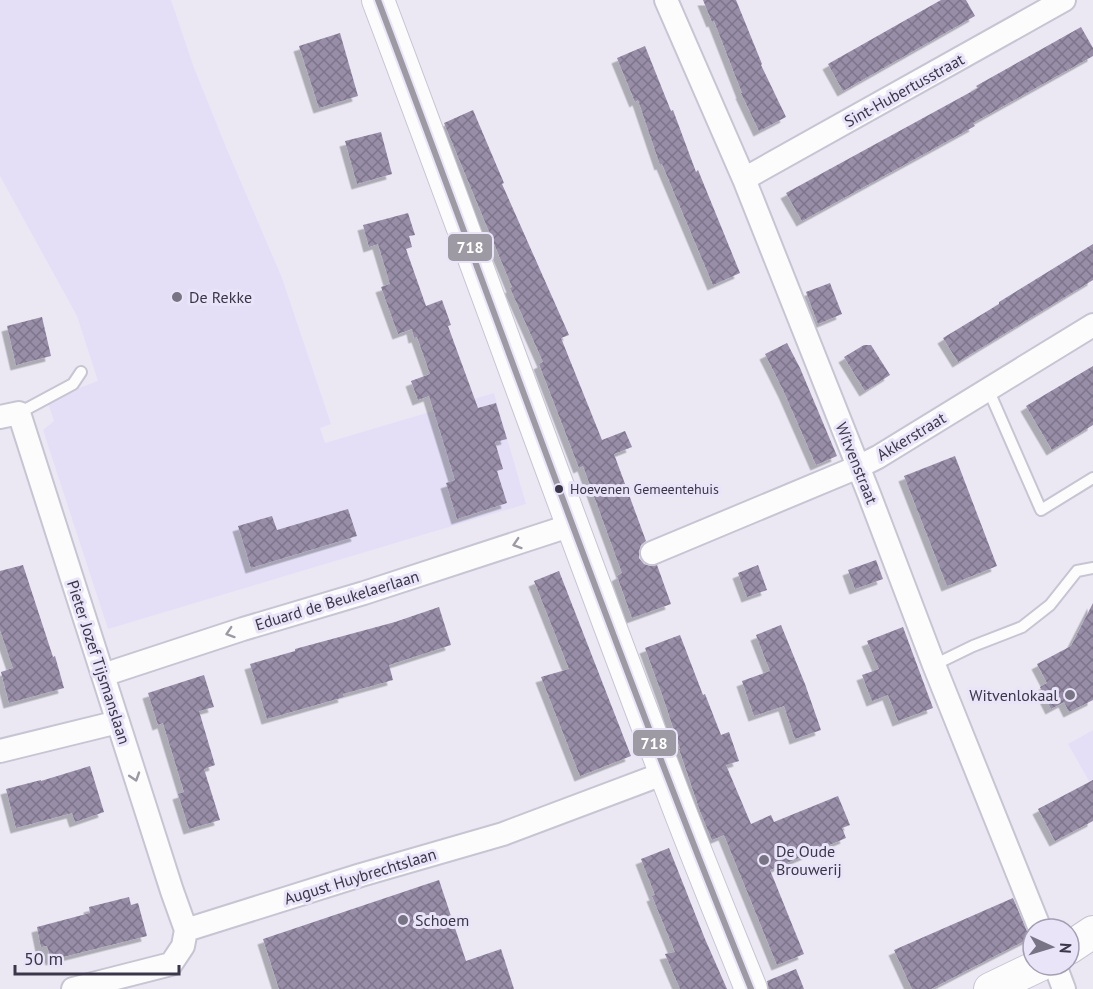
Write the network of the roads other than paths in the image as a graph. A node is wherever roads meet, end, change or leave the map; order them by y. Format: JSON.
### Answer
{"nodes":[{"id":1,"x":378,"y":0,"type":"edge"},
{"id":2,"x":666,"y":0,"type":"edge"},
{"id":3,"x":1064,"y":0,"type":"edge"},
{"id":4,"x":744,"y":179,"type":"junction"},
{"id":5,"x":1093,"y":325,"type":"edge"},
{"id":6,"x":81,"y":372,"type":"dead end"},
{"id":7,"x":988,"y":389,"type":"junction"},
{"id":8,"x":10,"y":415,"type":"edge"},
{"id":9,"x":858,"y":467,"type":"junction"},
{"id":10,"x":1093,"y":478,"type":"edge"},
{"id":11,"x":572,"y":525,"type":"junction"},
{"id":12,"x":652,"y":553,"type":"dead end"},
{"id":13,"x":1093,"y":568,"type":"edge"},
{"id":14,"x":934,"y":665,"type":"junction"},
{"id":15,"x":103,"y":675,"type":"junction"},
{"id":16,"x":117,"y":722,"type":"junction"},
{"id":17,"x":0,"y":752,"type":"edge"},
{"id":18,"x":665,"y":773,"type":"junction"},
{"id":19,"x":1035,"y":917,"type":"edge"},
{"id":20,"x":186,"y":930,"type":"junction"},
{"id":21,"x":1021,"y":974,"type":"edge"},
{"id":22,"x":73,"y":989,"type":"edge"},
{"id":23,"x":751,"y":989,"type":"edge"},
{"id":24,"x":990,"y":989,"type":"edge"}],
"edges":[{"from":1,"to":11,"type":"main road"},
{"from":2,"to":4,"type":"street","name":"Witvenstraat"},
{"from":3,"to":4,"type":"street","name":"Sint-Hubertusstraat"},
{"from":4,"to":9,"type":"street","name":"Witvenstraat"},
{"from":5,"to":7,"type":"street","name":"Akkerstraat"},
{"from":6,"to":8,"type":"lane"},
{"from":7,"to":9,"type":"street","name":"Akkerstraat"},
{"from":7,"to":10,"type":"lane"},
{"from":8,"to":15,"type":"street","name":"Pieter Jozef Tijsmanslaan"},
{"from":9,"to":12,"type":"street","name":"Akkerstraat"},
{"from":9,"to":14,"type":"street","name":"Witvenstraat"},
{"from":11,"to":15,"type":"street","name":"Eduard de Beukelaerlaan","one_way":true},
{"from":11,"to":18,"type":"main road"},
{"from":13,"to":14,"type":"lane"},
{"from":14,"to":19,"type":"street","name":"Witvenstraat"},
{"from":15,"to":16,"type":"street","name":"Pieter Jozef Tijsmanslaan"},
{"from":16,"to":17,"type":"street"},
{"from":16,"to":20,"type":"street","name":"Pieter Jozef Tijsmanslaan","one_way":true},
{"from":18,"to":20,"type":"street","name":"August Huybrechtslaan"},
{"from":18,"to":23,"type":"main road"},
{"from":20,"to":22,"type":"street"},
{"from":21,"to":24,"type":"main road"}]}
